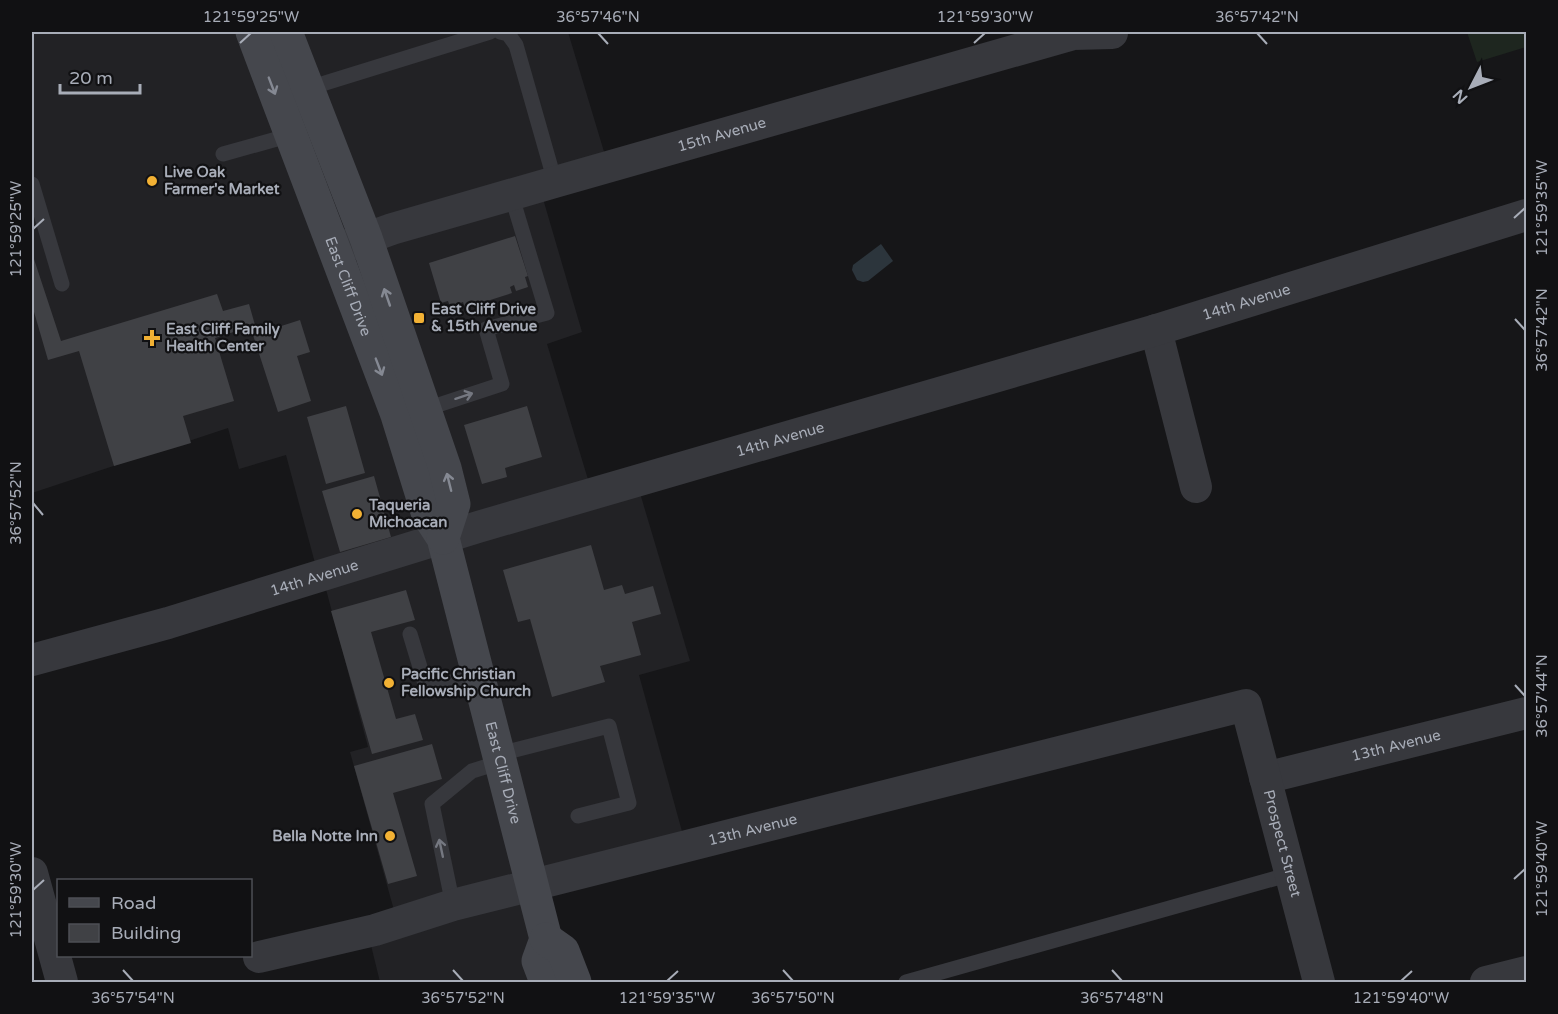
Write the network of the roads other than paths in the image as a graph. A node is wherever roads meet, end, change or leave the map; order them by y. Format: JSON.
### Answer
{"nodes":[{"id":1,"x":252,"y":32,"type":"edge"},
{"id":2,"x":286,"y":32,"type":"edge"},
{"id":3,"x":490,"y":32,"type":"edge"},
{"id":4,"x":500,"y":32,"type":"edge"},
{"id":5,"x":1112,"y":33,"type":"dead end"},
{"id":6,"x":309,"y":88,"type":"junction"},
{"id":7,"x":291,"y":135,"type":"junction"},
{"id":8,"x":223,"y":154,"type":"dead end"},
{"id":9,"x":555,"y":182,"type":"junction"},
{"id":10,"x":32,"y":184,"type":"edge"},
{"id":11,"x":512,"y":194,"type":"junction"},
{"id":12,"x":1527,"y":215,"type":"edge"},
{"id":13,"x":366,"y":238,"type":"junction"},
{"id":14,"x":334,"y":250,"type":"junction"},
{"id":15,"x":62,"y":284,"type":"dead end"},
{"id":16,"x":1156,"y":330,"type":"junction"},
{"id":17,"x":426,"y":409,"type":"junction"},
{"id":18,"x":1196,"y":487,"type":"dead end"},
{"id":19,"x":443,"y":538,"type":"junction"},
{"id":20,"x":410,"y":634,"type":"dead end"},
{"id":21,"x":32,"y":660,"type":"edge"},
{"id":22,"x":479,"y":676,"type":"junction"},
{"id":23,"x":1246,"y":705,"type":"joint"},
{"id":24,"x":1527,"y":713,"type":"edge"},
{"id":25,"x":500,"y":758,"type":"junction"},
{"id":26,"x":1265,"y":778,"type":"junction"},
{"id":27,"x":578,"y":816,"type":"dead end"},
{"id":28,"x":32,"y":873,"type":"edge"},
{"id":29,"x":1290,"y":874,"type":"junction"},
{"id":30,"x":533,"y":887,"type":"junction"},
{"id":31,"x":453,"y":906,"type":"junction"},
{"id":32,"x":546,"y":939,"type":"junction"},
{"id":33,"x":259,"y":957,"type":"dead end"},
{"id":34,"x":1527,"y":972,"type":"edge"},
{"id":35,"x":62,"y":982,"type":"edge"},
{"id":36,"x":546,"y":982,"type":"edge"},
{"id":37,"x":575,"y":982,"type":"edge"},
{"id":38,"x":906,"y":982,"type":"edge"},
{"id":39,"x":1319,"y":982,"type":"edge"},
{"id":40,"x":1486,"y":982,"type":"edge"}],
"edges":[{"from":1,"to":7,"type":"main road","name":"East Cliff Drive","one_way":true},
{"from":2,"to":6,"type":"main road","name":"East Cliff Drive"},
{"from":3,"to":6,"type":"lane"},
{"from":4,"to":9,"type":"lane"},
{"from":5,"to":9,"type":"street","name":"15th Avenue"},
{"from":6,"to":13,"type":"main road","name":"East Cliff Drive"},
{"from":7,"to":8,"type":"lane"},
{"from":7,"to":14,"type":"main road","name":"East Cliff Drive"},
{"from":9,"to":11,"type":"street","name":"15th Avenue"},
{"from":10,"to":15,"type":"lane"},
{"from":11,"to":13,"type":"street","name":"15th Avenue"},
{"from":17,"to":11,"type":"lane","one_way":true},
{"from":12,"to":16,"type":"street","name":"14th Avenue"},
{"from":13,"to":14,"type":"street","name":"15th Avenue"},
{"from":17,"to":13,"type":"main road","name":"East Cliff Drive","one_way":true},
{"from":14,"to":19,"type":"main road","name":"East Cliff Drive","one_way":true},
{"from":16,"to":18,"type":"street"},
{"from":16,"to":19,"type":"street","name":"14th Avenue"},
{"from":19,"to":17,"type":"main road","name":"East Cliff Drive","one_way":true},
{"from":19,"to":21,"type":"street","name":"14th Avenue"},
{"from":19,"to":22,"type":"main road","name":"East Cliff Drive"},
{"from":20,"to":22,"type":"lane"},
{"from":22,"to":25,"type":"main road","name":"East Cliff Drive"},
{"from":23,"to":26,"type":"street","name":"Prospect Street"},
{"from":23,"to":30,"type":"street","name":"13th Avenue"},
{"from":24,"to":26,"type":"street","name":"13th Avenue"},
{"from":25,"to":27,"type":"lane"},
{"from":25,"to":30,"type":"main road","name":"East Cliff Drive"},
{"from":31,"to":25,"type":"lane","one_way":true},
{"from":26,"to":29,"type":"street","name":"Prospect Street"},
{"from":28,"to":35,"type":"street"},
{"from":29,"to":38,"type":"lane"},
{"from":29,"to":39,"type":"street","name":"Prospect Street"},
{"from":30,"to":31,"type":"street","name":"13th Avenue"},
{"from":30,"to":32,"type":"main road","name":"East Cliff Drive"},
{"from":31,"to":33,"type":"street","name":"13th Avenue"},
{"from":32,"to":36,"type":"main road","name":"East Cliff Drive"},
{"from":32,"to":37,"type":"main road"},
{"from":34,"to":40,"type":"street"}]}
